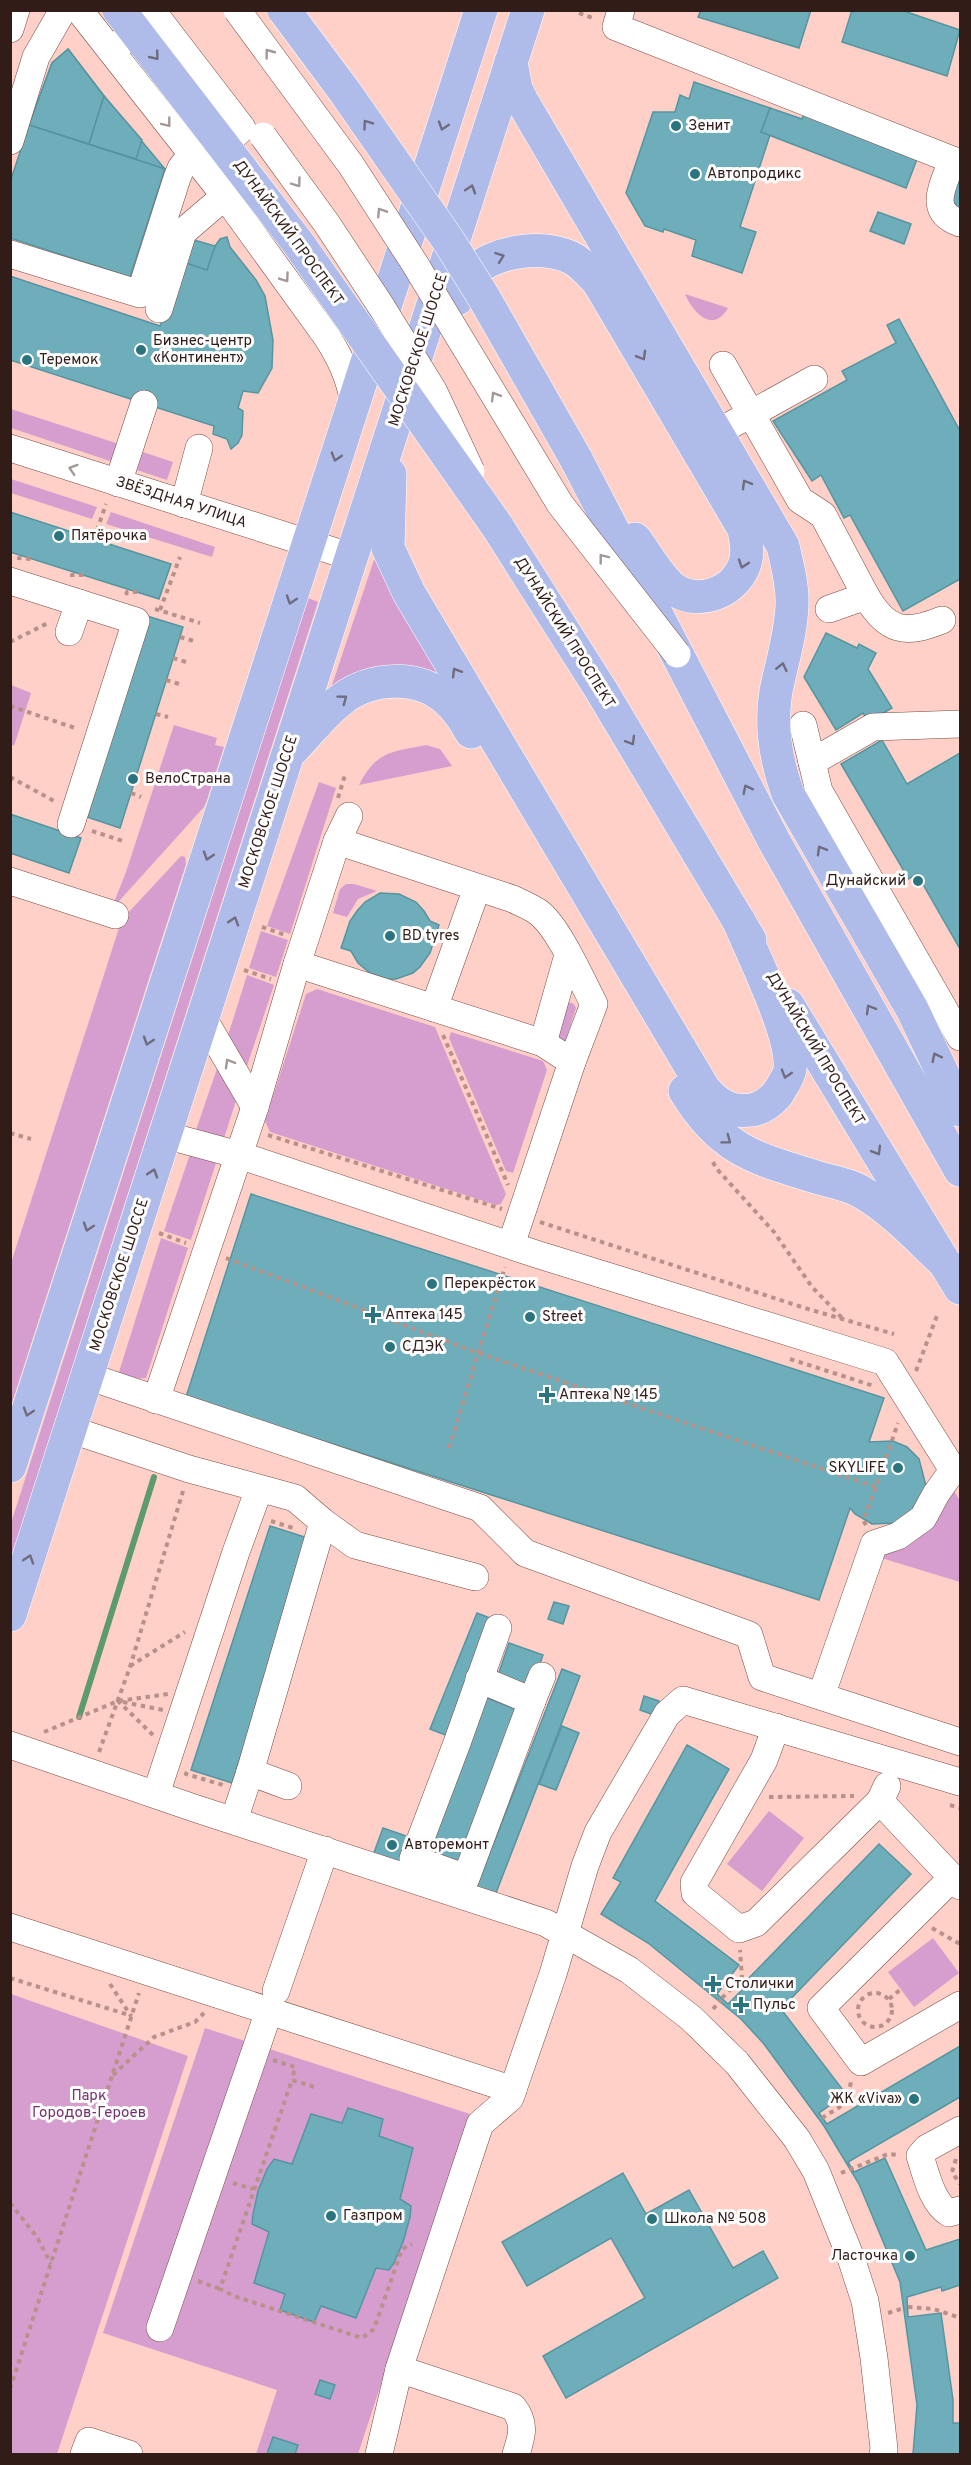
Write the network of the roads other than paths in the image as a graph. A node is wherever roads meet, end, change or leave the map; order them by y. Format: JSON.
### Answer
{"nodes":[{"id":1,"x":16,"y":10,"type":"edge"},
{"id":2,"x":80,"y":10,"type":"edge"},
{"id":3,"x":119,"y":10,"type":"edge"},
{"id":4,"x":237,"y":10,"type":"edge"},
{"id":5,"x":284,"y":10,"type":"edge"},
{"id":6,"x":481,"y":10,"type":"edge"},
{"id":7,"x":528,"y":10,"type":"edge"},
{"id":8,"x":621,"y":10,"type":"edge"},
{"id":9,"x":161,"y":12,"type":"edge"},
{"id":10,"x":52,"y":16,"type":"edge"},
{"id":11,"x":10,"y":29,"type":"edge"},
{"id":12,"x":111,"y":50,"type":"junction"},
{"id":13,"x":511,"y":62,"type":"junction"},
{"id":14,"x":10,"y":141,"type":"edge"},
{"id":15,"x":197,"y":160,"type":"junction"},
{"id":16,"x":956,"y":162,"type":"edge"},
{"id":17,"x":225,"y":196,"type":"junction"},
{"id":18,"x":960,"y":224,"type":"edge"},
{"id":19,"x":10,"y":254,"type":"edge"},
{"id":20,"x":159,"y":309,"type":"dead end"},
{"id":21,"x":421,"y":344,"type":"junction"},
{"id":22,"x":723,"y":365,"type":"dead end"},
{"id":23,"x":814,"y":379,"type":"dead end"},
{"id":24,"x":354,"y":402,"type":"junction"},
{"id":25,"x":144,"y":404,"type":"dead end"},
{"id":26,"x":751,"y":414,"type":"junction"},
{"id":27,"x":716,"y":433,"type":"junction"},
{"id":28,"x":392,"y":437,"type":"junction"},
{"id":29,"x":10,"y":448,"type":"edge"},
{"id":30,"x":199,"y":448,"type":"dead end"},
{"id":31,"x":576,"y":459,"type":"junction"},
{"id":32,"x":112,"y":494,"type":"junction"},
{"id":33,"x":184,"y":504,"type":"junction"},
{"id":34,"x":497,"y":526,"type":"junction"},
{"id":35,"x":309,"y":545,"type":"junction"},
{"id":36,"x":352,"y":557,"type":"junction"},
{"id":37,"x":15,"y":569,"type":"edge"},
{"id":38,"x":866,"y":596,"type":"junction"},
{"id":39,"x":829,"y":609,"type":"dead end"},
{"id":40,"x":942,"y":620,"type":"dead end"},
{"id":41,"x":677,"y":654,"type":"junction"},
{"id":42,"x":960,"y":724,"type":"edge"},
{"id":43,"x":803,"y":725,"type":"dead end"},
{"id":44,"x":287,"y":755,"type":"junction"},
{"id":45,"x":812,"y":762,"type":"junction"},
{"id":46,"x":349,"y":816,"type":"dead end"},
{"id":47,"x":73,"y":818,"type":"road end"},
{"id":48,"x":337,"y":841,"type":"junction"},
{"id":49,"x":10,"y":881,"type":"edge"},
{"id":50,"x":477,"y":888,"type":"junction"},
{"id":51,"x":116,"y":915,"type":"dead end"},
{"id":52,"x":739,"y":921,"type":"junction"},
{"id":53,"x":568,"y":955,"type":"junction"},
{"id":54,"x":297,"y":964,"type":"junction"},
{"id":55,"x":434,"y":1008,"type":"junction"},
{"id":56,"x":203,"y":1018,"type":"junction"},
{"id":57,"x":960,"y":1037,"type":"edge"},
{"id":58,"x":543,"y":1043,"type":"junction"},
{"id":59,"x":572,"y":1062,"type":"junction"},
{"id":60,"x":960,"y":1110,"type":"edge"},
{"id":61,"x":252,"y":1118,"type":"junction"},
{"id":62,"x":165,"y":1135,"type":"junction"},
{"id":63,"x":239,"y":1155,"type":"junction"},
{"id":64,"x":960,"y":1170,"type":"edge"},
{"id":65,"x":507,"y":1261,"type":"junction"},
{"id":66,"x":953,"y":1276,"type":"edge"},
{"id":67,"x":87,"y":1376,"type":"junction"},
{"id":68,"x":156,"y":1400,"type":"junction"},
{"id":69,"x":72,"y":1430,"type":"junction"},
{"id":70,"x":10,"y":1466,"type":"edge"},
{"id":71,"x":956,"y":1476,"type":"edge"},
{"id":72,"x":259,"y":1489,"type":"junction"},
{"id":73,"x":321,"y":1529,"type":"junction"},
{"id":74,"x":475,"y":1577,"type":"dead end"},
{"id":75,"x":10,"y":1615,"type":"edge"},
{"id":76,"x":498,"y":1628,"type":"dead end"},
{"id":77,"x":542,"y":1676,"type":"dead end"},
{"id":78,"x":479,"y":1679,"type":"junction"},
{"id":79,"x":821,"y":1696,"type":"junction"},
{"id":80,"x":532,"y":1701,"type":"junction"},
{"id":81,"x":776,"y":1727,"type":"junction"},
{"id":82,"x":960,"y":1742,"type":"edge"},
{"id":83,"x":10,"y":1745,"type":"edge"},
{"id":84,"x":894,"y":1764,"type":"junction"},
{"id":85,"x":247,"y":1781,"type":"junction"},
{"id":86,"x":960,"y":1782,"type":"edge"},
{"id":87,"x":288,"y":1786,"type":"dead end"},
{"id":88,"x":156,"y":1794,"type":"junction"},
{"id":89,"x":880,"y":1801,"type":"junction"},
{"id":90,"x":234,"y":1820,"type":"junction"},
{"id":91,"x":325,"y":1850,"type":"junction"},
{"id":92,"x":432,"y":1875,"type":"junction"},
{"id":93,"x":957,"y":1882,"type":"edge"},
{"id":94,"x":10,"y":1927,"type":"edge"},
{"id":95,"x":565,"y":1932,"type":"junction"},
{"id":96,"x":272,"y":2001,"type":"junction"},
{"id":97,"x":960,"y":2005,"type":"edge"},
{"id":98,"x":513,"y":2090,"type":"junction"},
{"id":99,"x":960,"y":2130,"type":"edge"},
{"id":100,"x":960,"y":2210,"type":"edge"},
{"id":101,"x":160,"y":2328,"type":"dead end"},
{"id":102,"x":399,"y":2369,"type":"junction"},
{"id":103,"x":383,"y":2452,"type":"edge"},
{"id":104,"x":84,"y":2454,"type":"edge"},
{"id":105,"x":129,"y":2454,"type":"edge"},
{"id":106,"x":516,"y":2454,"type":"edge"},
{"id":107,"x":883,"y":2454,"type":"edge"}],
"edges":[{"from":1,"to":11,"type":"street"},
{"from":2,"to":12,"type":"street"},
{"from":3,"to":34,"type":"main road","name":"ДУНАЙСКИЙ ПРОСПЕКТ","one_way":true,"bridge":true},
{"from":41,"to":4,"type":"street","one_way":true,"bridge":true},
{"from":31,"to":5,"type":"main road","one_way":true,"bridge":true},
{"from":6,"to":24,"type":"main road","one_way":true},
{"from":7,"to":13,"type":"main road","name":"МОСКОВСКОЕ ШОССЕ"},
{"from":8,"to":16,"type":"street"},
{"from":9,"to":12,"type":"street"},
{"from":9,"to":15,"type":"street"},
{"from":9,"to":34,"type":"street","one_way":true,"bridge":true},
{"from":10,"to":14,"type":"street"},
{"from":12,"to":15,"type":"street","one_way":true},
{"from":21,"to":13,"type":"main road","name":"МОСКОВСКОЕ ШОССЕ","one_way":true},
{"from":13,"to":27,"type":"main road"},
{"from":15,"to":17,"type":"street"},
{"from":15,"to":19,"type":"street"},
{"from":16,"to":18,"type":"street"},
{"from":17,"to":20,"type":"street"},
{"from":17,"to":24,"type":"street","one_way":true},
{"from":21,"to":28,"type":"main road","name":"МОСКОВСКОЕ ШОССЕ"},
{"from":21,"to":31,"type":"main road","one_way":true},
{"from":22,"to":26,"type":"street"},
{"from":23,"to":26,"type":"street"},
{"from":24,"to":35,"type":"main road","one_way":true},
{"from":25,"to":32,"type":"street"},
{"from":26,"to":27,"type":"street"},
{"from":26,"to":38,"type":"street"},
{"from":60,"to":27,"type":"main road","one_way":true},
{"from":28,"to":36,"type":"main road","name":"МОСКОВСКОЕ ШОССЕ"},
{"from":52,"to":28,"type":"main road","one_way":true},
{"from":32,"to":29,"type":"street","name":"ЗВЁЗДНАЯ УЛИЦА","one_way":true},
{"from":30,"to":33,"type":"street"},
{"from":31,"to":41,"type":"main road","bridge":true},
{"from":32,"to":33,"type":"street","name":"ЗВЁЗДНАЯ УЛИЦА"},
{"from":33,"to":35,"type":"street","name":"ЗВЁЗДНАЯ УЛИЦА"},
{"from":34,"to":52,"type":"main road","name":"ДУНАЙСКИЙ ПРОСПЕКТ","one_way":true},
{"from":35,"to":36,"type":"street","name":"ЗВЁЗДНАЯ УЛИЦА"},
{"from":35,"to":70,"type":"main road","one_way":true},
{"from":36,"to":44,"type":"main road","name":"МОСКОВСКОЕ ШОССЕ"},
{"from":37,"to":47,"type":"street"},
{"from":38,"to":39,"type":"street"},
{"from":38,"to":40,"type":"street"},
{"from":64,"to":41,"type":"main road","one_way":true},
{"from":42,"to":45,"type":"street"},
{"from":43,"to":45,"type":"street"},
{"from":56,"to":44,"type":"main road","name":"МОСКОВСКОЕ ШОССЕ","one_way":true},
{"from":44,"to":66,"type":"main road","one_way":true},
{"from":45,"to":57,"type":"street"},
{"from":46,"to":48,"type":"street"},
{"from":48,"to":50,"type":"street"},
{"from":48,"to":54,"type":"street"},
{"from":49,"to":51,"type":"street"},
{"from":50,"to":53,"type":"street"},
{"from":50,"to":55,"type":"street"},
{"from":52,"to":66,"type":"main road","name":"ДУНАЙСКИЙ ПРОСПЕКТ","one_way":true},
{"from":53,"to":58,"type":"street"},
{"from":53,"to":59,"type":"street"},
{"from":54,"to":55,"type":"street"},
{"from":54,"to":61,"type":"street"},
{"from":55,"to":58,"type":"street"},
{"from":61,"to":56,"type":"street","one_way":true},
{"from":56,"to":62,"type":"main road","name":"МОСКОВСКОЕ ШОССЕ"},
{"from":58,"to":59,"type":"street"},
{"from":59,"to":65,"type":"street"},
{"from":61,"to":63,"type":"street"},
{"from":62,"to":63,"type":"street"},
{"from":67,"to":62,"type":"main road","name":"МОСКОВСКОЕ ШОССЕ","one_way":true},
{"from":63,"to":65,"type":"street"},
{"from":63,"to":68,"type":"street"},
{"from":65,"to":71,"type":"street"},
{"from":67,"to":68,"type":"street"},
{"from":67,"to":69,"type":"main road","name":"МОСКОВСКОЕ ШОССЕ"},
{"from":68,"to":79,"type":"street"},
{"from":69,"to":72,"type":"street"},
{"from":75,"to":69,"type":"main road","name":"МОСКОВСКОЕ ШОССЕ","one_way":true},
{"from":71,"to":79,"type":"street"},
{"from":72,"to":73,"type":"street"},
{"from":72,"to":88,"type":"street"},
{"from":73,"to":74,"type":"street"},
{"from":73,"to":85,"type":"street"},
{"from":76,"to":78,"type":"street"},
{"from":77,"to":80,"type":"street"},
{"from":78,"to":80,"type":"street"},
{"from":78,"to":92,"type":"street"},
{"from":79,"to":82,"type":"street"},
{"from":80,"to":92,"type":"street"},
{"from":81,"to":84,"type":"street"},
{"from":81,"to":89,"type":"street"},
{"from":81,"to":95,"type":"street"},
{"from":83,"to":88,"type":"street"},
{"from":84,"to":86,"type":"street"},
{"from":84,"to":89,"type":"street"},
{"from":85,"to":87,"type":"street"},
{"from":85,"to":90,"type":"street"},
{"from":88,"to":90,"type":"street"},
{"from":89,"to":93,"type":"street"},
{"from":90,"to":91,"type":"street"},
{"from":91,"to":92,"type":"street"},
{"from":91,"to":96,"type":"street"},
{"from":92,"to":95,"type":"street"},
{"from":93,"to":97,"type":"street"},
{"from":94,"to":96,"type":"street"},
{"from":95,"to":98,"type":"street"},
{"from":95,"to":107,"type":"street"},
{"from":96,"to":98,"type":"street"},
{"from":96,"to":101,"type":"street"},
{"from":98,"to":102,"type":"street"},
{"from":99,"to":100,"type":"street"},
{"from":102,"to":103,"type":"street"},
{"from":102,"to":106,"type":"street"},
{"from":104,"to":105,"type":"street"}]}
